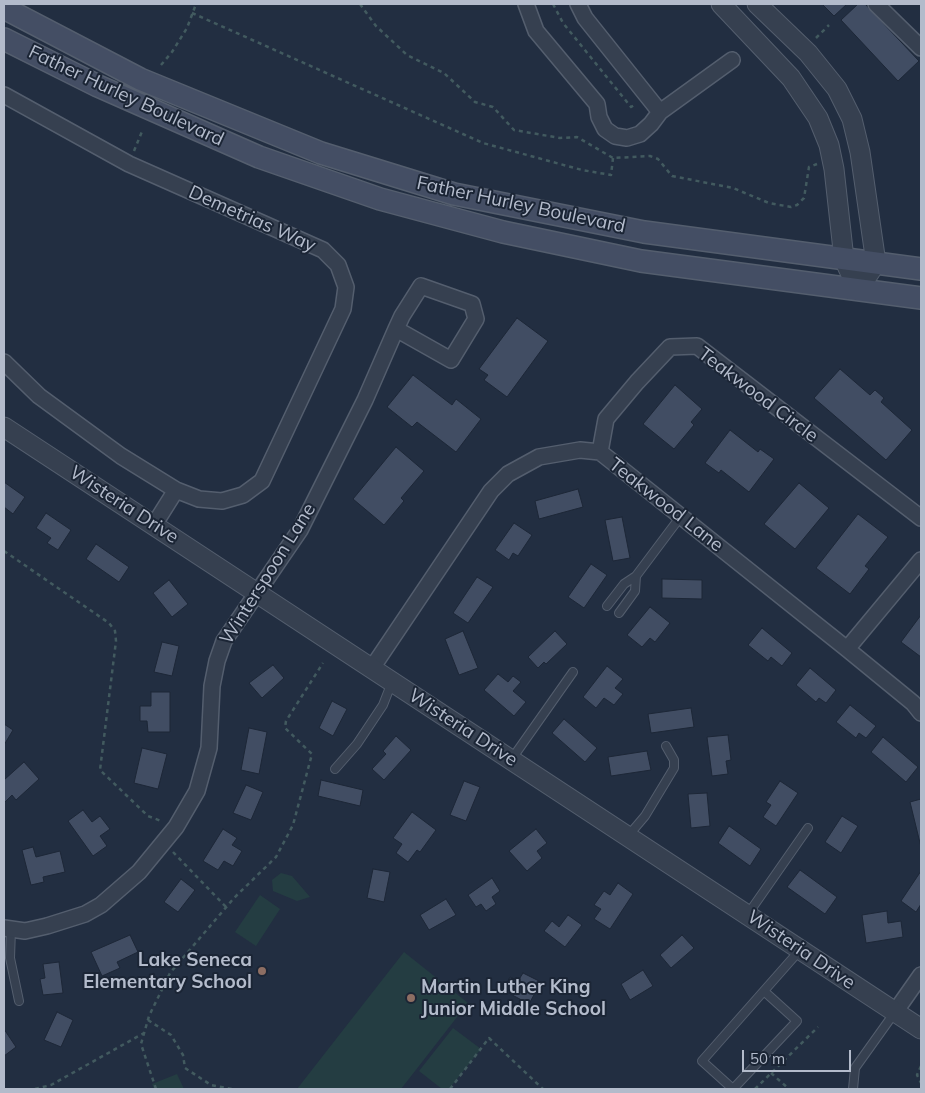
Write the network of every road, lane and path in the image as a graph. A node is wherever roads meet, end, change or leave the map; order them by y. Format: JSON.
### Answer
{"nodes":[{"id":1,"x":196,"y":4,"type":"edge"},
{"id":2,"x":526,"y":4,"type":"edge"},
{"id":3,"x":553,"y":4,"type":"edge"},
{"id":4,"x":578,"y":4,"type":"edge"},
{"id":5,"x":721,"y":4,"type":"edge"},
{"id":6,"x":757,"y":4,"type":"edge"},
{"id":7,"x":876,"y":4,"type":"edge"},
{"id":8,"x":4,"y":8,"type":"edge"},
{"id":9,"x":192,"y":13,"type":"junction"},
{"id":10,"x":829,"y":25,"type":"dead end"},
{"id":11,"x":4,"y":39,"type":"edge"},
{"id":12,"x":815,"y":39,"type":"dead end"},
{"id":13,"x":921,"y":48,"type":"edge"},
{"id":14,"x":732,"y":60,"type":"dead end"},
{"id":15,"x":161,"y":65,"type":"dead end"},
{"id":16,"x":4,"y":95,"type":"edge"},
{"id":17,"x":642,"y":100,"type":"dead end"},
{"id":18,"x":660,"y":112,"type":"junction"},
{"id":19,"x":143,"y":129,"type":"dead end"},
{"id":20,"x":613,"y":158,"type":"dead end"},
{"id":21,"x":129,"y":164,"type":"junction"},
{"id":22,"x":844,"y":259,"type":"junction"},
{"id":23,"x":876,"y":263,"type":"junction"},
{"id":24,"x":921,"y":269,"type":"edge"},
{"id":25,"x":858,"y":290,"type":"junction"},
{"id":26,"x":921,"y":298,"type":"edge"},
{"id":27,"x":396,"y":329,"type":"junction"},
{"id":28,"x":4,"y":362,"type":"edge"},
{"id":29,"x":4,"y":427,"type":"edge"},
{"id":30,"x":600,"y":452,"type":"junction"},
{"id":31,"x":176,"y":490,"type":"junction"},
{"id":32,"x":680,"y":516,"type":"junction"},
{"id":33,"x":921,"y":518,"type":"edge"},
{"id":34,"x":154,"y":525,"type":"junction"},
{"id":35,"x":4,"y":551,"type":"edge"},
{"id":36,"x":921,"y":560,"type":"edge"},
{"id":37,"x":636,"y":576,"type":"junction"},
{"id":38,"x":258,"y":593,"type":"junction"},
{"id":39,"x":608,"y":606,"type":"dead end"},
{"id":40,"x":619,"y":613,"type":"dead end"},
{"id":41,"x":847,"y":649,"type":"junction"},
{"id":42,"x":323,"y":663,"type":"dead end"},
{"id":43,"x":372,"y":668,"type":"junction"},
{"id":44,"x":573,"y":672,"type":"dead end"},
{"id":45,"x":392,"y":682,"type":"junction"},
{"id":46,"x":921,"y":713,"type":"edge"},
{"id":47,"x":666,"y":746,"type":"dead end"},
{"id":48,"x":511,"y":760,"type":"junction"},
{"id":49,"x":335,"y":769,"type":"dead end"},
{"id":50,"x":176,"y":827,"type":"junction"},
{"id":51,"x":808,"y":828,"type":"dead end"},
{"id":52,"x":628,"y":836,"type":"junction"},
{"id":53,"x":164,"y":843,"type":"junction"},
{"id":54,"x":226,"y":907,"type":"junction"},
{"id":55,"x":748,"y":914,"type":"junction"},
{"id":56,"x":8,"y":928,"type":"edge"},
{"id":57,"x":800,"y":950,"type":"junction"},
{"id":58,"x":921,"y":976,"type":"edge"},
{"id":59,"x":765,"y":992,"type":"junction"},
{"id":60,"x":18,"y":1002,"type":"dead end"},
{"id":61,"x":895,"y":1012,"type":"junction"},
{"id":62,"x":148,"y":1020,"type":"junction"},
{"id":63,"x":818,"y":1027,"type":"dead end"},
{"id":64,"x":921,"y":1029,"type":"edge"},
{"id":65,"x":144,"y":1033,"type":"junction"},
{"id":66,"x":921,"y":1066,"type":"edge"},
{"id":67,"x":771,"y":1073,"type":"junction"},
{"id":68,"x":921,"y":1083,"type":"edge"},
{"id":69,"x":35,"y":1089,"type":"edge"},
{"id":70,"x":156,"y":1089,"type":"edge"},
{"id":71,"x":232,"y":1089,"type":"edge"},
{"id":72,"x":450,"y":1089,"type":"edge"},
{"id":73,"x":543,"y":1089,"type":"edge"},
{"id":74,"x":755,"y":1089,"type":"edge"},
{"id":75,"x":789,"y":1089,"type":"edge"},
{"id":76,"x":852,"y":1089,"type":"edge"}],
"edges":[{"from":1,"to":9,"type":"path"},
{"from":2,"to":18,"type":"street"},
{"from":3,"to":17,"type":"path"},
{"from":4,"to":18,"type":"street"},
{"from":5,"to":22,"type":"street"},
{"from":6,"to":23,"type":"street"},
{"from":7,"to":13,"type":"street"},
{"from":8,"to":22,"type":"main road","name":"Father Hurley Boulevard"},
{"from":9,"to":15,"type":"path"},
{"from":9,"to":20,"type":"path"},
{"from":10,"to":12,"type":"path"},
{"from":11,"to":25,"type":"main road","name":"Father Hurley Boulevard"},
{"from":14,"to":18,"type":"street"},
{"from":16,"to":21,"type":"street","name":"Demetrias Way"},
{"from":19,"to":21,"type":"path"},
{"from":21,"to":31,"type":"street","name":"Demetrias Way"},
{"from":22,"to":23,"type":"main road","name":"Father Hurley Boulevard"},
{"from":22,"to":25,"type":"street"},
{"from":23,"to":24,"type":"main road","name":"Father Hurley Boulevard"},
{"from":23,"to":25,"type":"street"},
{"from":25,"to":26,"type":"main road","name":"Father Hurley Boulevard"},
{"from":27,"to":27,"type":"street","name":"Winterspoon Lane"},
{"from":27,"to":38,"type":"street","name":"Winterspoon Lane"},
{"from":28,"to":31,"type":"street","name":"Demetrias Way"},
{"from":29,"to":34,"type":"street","name":"Wisteria Drive"},
{"from":30,"to":32,"type":"street","name":"Teakwood Lane"},
{"from":30,"to":33,"type":"street","name":"Teakwood Circle"},
{"from":30,"to":43,"type":"street","name":"Teakwood Lane"},
{"from":31,"to":34,"type":"street"},
{"from":32,"to":37,"type":"lane"},
{"from":32,"to":41,"type":"street","name":"Teakwood Lane"},
{"from":34,"to":38,"type":"street","name":"Wisteria Drive"},
{"from":35,"to":50,"type":"path"},
{"from":36,"to":41,"type":"street"},
{"from":37,"to":39,"type":"lane"},
{"from":37,"to":40,"type":"lane"},
{"from":38,"to":43,"type":"street","name":"Wisteria Drive"},
{"from":38,"to":50,"type":"street","name":"Winterspoon Lane"},
{"from":41,"to":46,"type":"street","name":"Teakwood Lane"},
{"from":42,"to":54,"type":"path"},
{"from":43,"to":45,"type":"street","name":"Wisteria Drive"},
{"from":44,"to":48,"type":"lane"},
{"from":45,"to":48,"type":"street","name":"Wisteria Drive"},
{"from":45,"to":49,"type":"lane"},
{"from":47,"to":52,"type":"lane"},
{"from":48,"to":52,"type":"street","name":"Wisteria Drive"},
{"from":50,"to":53,"type":"street","name":"Winterspoon Lane"},
{"from":51,"to":55,"type":"lane"},
{"from":52,"to":55,"type":"street","name":"Wisteria Drive"},
{"from":53,"to":54,"type":"path"},
{"from":53,"to":56,"type":"street","name":"Winterspoon Lane"},
{"from":54,"to":62,"type":"path"},
{"from":55,"to":57,"type":"street","name":"Wisteria Drive"},
{"from":56,"to":60,"type":"lane"},
{"from":57,"to":59,"type":"lane"},
{"from":57,"to":61,"type":"street","name":"Wisteria Drive"},
{"from":58,"to":61,"type":"street"},
{"from":59,"to":59,"type":"lane"},
{"from":61,"to":64,"type":"street","name":"Wisteria Drive"},
{"from":61,"to":76,"type":"lane"},
{"from":62,"to":65,"type":"path"},
{"from":62,"to":71,"type":"path"},
{"from":63,"to":67,"type":"path"},
{"from":65,"to":69,"type":"path"},
{"from":65,"to":70,"type":"path"},
{"from":66,"to":68,"type":"path"},
{"from":67,"to":74,"type":"path"},
{"from":67,"to":75,"type":"path"},
{"from":72,"to":73,"type":"path"}]}
